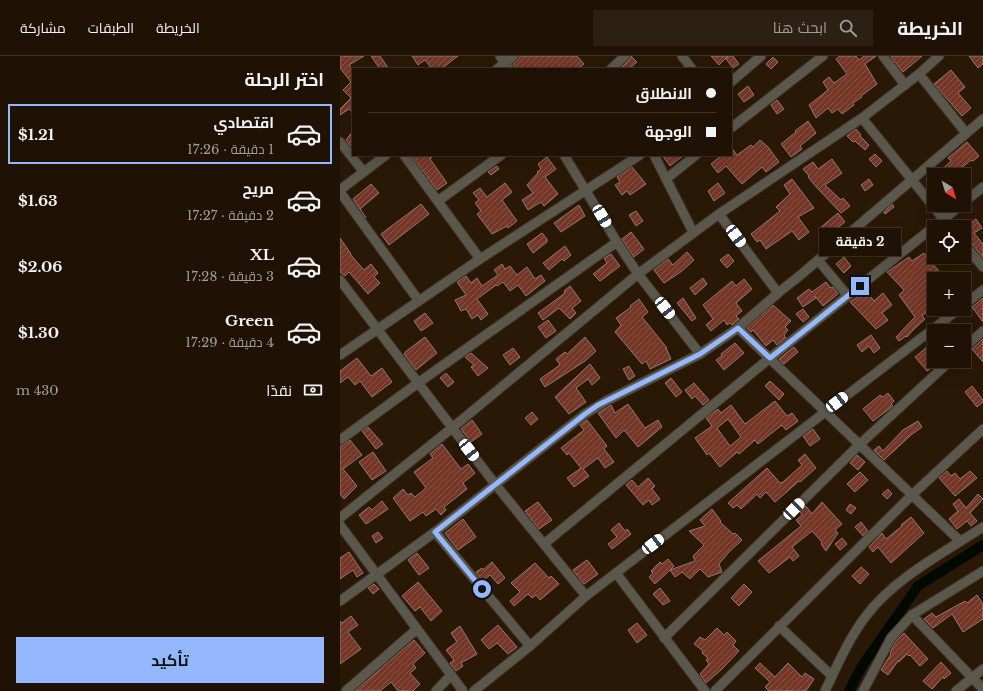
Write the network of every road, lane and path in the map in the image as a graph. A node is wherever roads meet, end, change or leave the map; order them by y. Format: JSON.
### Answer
{"nodes":[{"id":1,"x":514,"y":56,"type":"edge"},
{"id":2,"x":625,"y":56,"type":"edge"},
{"id":3,"x":682,"y":56,"type":"edge"},
{"id":4,"x":761,"y":56,"type":"edge"},
{"id":5,"x":823,"y":56,"type":"edge"},
{"id":6,"x":883,"y":56,"type":"edge"},
{"id":7,"x":939,"y":56,"type":"edge"},
{"id":8,"x":505,"y":63,"type":"edge"},
{"id":9,"x":612,"y":68,"type":"edge"},
{"id":10,"x":691,"y":68,"type":"edge"},
{"id":11,"x":919,"y":74,"type":"junction"},
{"id":12,"x":732,"y":81,"type":"edge"},
{"id":13,"x":905,"y":85,"type":"junction"},
{"id":14,"x":862,"y":118,"type":"junction"},
{"id":15,"x":983,"y":119,"type":"edge"},
{"id":16,"x":732,"y":127,"type":"edge"},
{"id":17,"x":966,"y":133,"type":"junction"},
{"id":18,"x":340,"y":142,"type":"edge"},
{"id":19,"x":385,"y":156,"type":"edge"},
{"id":20,"x":405,"y":156,"type":"edge"},
{"id":21,"x":500,"y":156,"type":"edge"},
{"id":22,"x":565,"y":156,"type":"edge"},
{"id":23,"x":638,"y":156,"type":"edge"},
{"id":24,"x":654,"y":156,"type":"edge"},
{"id":25,"x":695,"y":156,"type":"edge"},
{"id":26,"x":363,"y":171,"type":"junction"},
{"id":27,"x":666,"y":179,"type":"junction"},
{"id":28,"x":912,"y":179,"type":"junction"},
{"id":29,"x":983,"y":187,"type":"edge"},
{"id":30,"x":340,"y":191,"type":"edge"},
{"id":31,"x":586,"y":191,"type":"junction"},
{"id":32,"x":971,"y":196,"type":"edge"},
{"id":33,"x":438,"y":201,"type":"junction"},
{"id":34,"x":952,"y":212,"type":"edge"},
{"id":35,"x":719,"y":214,"type":"junction"},
{"id":36,"x":943,"y":219,"type":"junction"},
{"id":37,"x":693,"y":232,"type":"junction"},
{"id":38,"x":617,"y":242,"type":"junction"},
{"id":39,"x":971,"y":252,"type":"edge"},
{"id":40,"x":480,"y":259,"type":"junction"},
{"id":41,"x":818,"y":260,"type":"junction"},
{"id":42,"x":983,"y":267,"type":"edge"},
{"id":43,"x":638,"y":274,"type":"junction"},
{"id":44,"x":341,"y":282,"type":"edge"},
{"id":45,"x":983,"y":290,"type":"edge"},
{"id":46,"x":778,"y":293,"type":"junction"},
{"id":47,"x":848,"y":295,"type":"junction"},
{"id":48,"x":971,"y":299,"type":"edge"},
{"id":49,"x":419,"y":301,"type":"junction"},
{"id":50,"x":950,"y":316,"type":"edge"},
{"id":51,"x":378,"y":328,"type":"junction"},
{"id":52,"x":738,"y":328,"type":"junction"},
{"id":53,"x":983,"y":331,"type":"edge"},
{"id":54,"x":971,"y":342,"type":"edge"},
{"id":55,"x":700,"y":354,"type":"junction"},
{"id":56,"x":340,"y":355,"type":"edge"},
{"id":57,"x":770,"y":358,"type":"junction"},
{"id":58,"x":942,"y":368,"type":"edge"},
{"id":59,"x":418,"y":382,"type":"junction"},
{"id":60,"x":825,"y":412,"type":"junction"},
{"id":61,"x":452,"y":428,"type":"junction"},
{"id":62,"x":983,"y":428,"type":"edge"},
{"id":63,"x":340,"y":440,"type":"edge"},
{"id":64,"x":860,"y":445,"type":"junction"},
{"id":65,"x":495,"y":484,"type":"junction"},
{"id":66,"x":912,"y":495,"type":"junction"},
{"id":67,"x":340,"y":518,"type":"edge"},
{"id":68,"x":340,"y":525,"type":"edge"},
{"id":69,"x":983,"y":527,"type":"edge"},
{"id":70,"x":435,"y":532,"type":"junction"},
{"id":71,"x":960,"y":541,"type":"junction"},
{"id":72,"x":544,"y":544,"type":"junction"},
{"id":73,"x":616,"y":573,"type":"junction"},
{"id":74,"x":982,"y":573,"type":"edge"},
{"id":75,"x":376,"y":574,"type":"junction"},
{"id":76,"x":586,"y":596,"type":"junction"},
{"id":77,"x":340,"y":601,"type":"edge"},
{"id":78,"x":912,"y":615,"type":"junction"},
{"id":79,"x":779,"y":626,"type":"junction"},
{"id":80,"x":417,"y":629,"type":"junction"},
{"id":81,"x":664,"y":638,"type":"junction"},
{"id":82,"x":530,"y":646,"type":"junction"},
{"id":83,"x":983,"y":669,"type":"edge"},
{"id":84,"x":451,"y":676,"type":"junction"},
{"id":85,"x":832,"y":676,"type":"junction"},
{"id":86,"x":972,"y":678,"type":"junction"},
{"id":87,"x":983,"y":689,"type":"edge"},
{"id":88,"x":346,"y":691,"type":"edge"},
{"id":89,"x":436,"y":691,"type":"edge"},
{"id":90,"x":463,"y":691,"type":"edge"},
{"id":91,"x":474,"y":691,"type":"edge"},
{"id":92,"x":705,"y":691,"type":"edge"},
{"id":93,"x":715,"y":691,"type":"edge"},
{"id":94,"x":825,"y":691,"type":"edge"},
{"id":95,"x":863,"y":691,"type":"edge"},
{"id":96,"x":956,"y":691,"type":"edge"}],
"edges":[{"from":1,"to":8,"type":"street"},
{"from":2,"to":9,"type":"street"},
{"from":3,"to":10,"type":"street"},
{"from":4,"to":12,"type":"street"},
{"from":5,"to":16,"type":"street"},
{"from":6,"to":13,"type":"street"},
{"from":7,"to":11,"type":"street"},
{"from":11,"to":13,"type":"street"},
{"from":11,"to":17,"type":"street"},
{"from":13,"to":14,"type":"street"},
{"from":14,"to":28,"type":"street"},
{"from":14,"to":35,"type":"street"},
{"from":15,"to":17,"type":"street"},
{"from":17,"to":28,"type":"street"},
{"from":18,"to":26,"type":"street"},
{"from":19,"to":26,"type":"street"},
{"from":20,"to":33,"type":"street"},
{"from":21,"to":33,"type":"street"},
{"from":22,"to":31,"type":"street"},
{"from":23,"to":31,"type":"street"},
{"from":24,"to":27,"type":"street"},
{"from":25,"to":27,"type":"street"},
{"from":26,"to":30,"type":"street"},
{"from":27,"to":37,"type":"street"},
{"from":28,"to":36,"type":"street"},
{"from":28,"to":41,"type":"street"},
{"from":29,"to":32,"type":"street"},
{"from":30,"to":49,"type":"street"},
{"from":31,"to":38,"type":"street"},
{"from":31,"to":40,"type":"street"},
{"from":33,"to":40,"type":"street"},
{"from":34,"to":36,"type":"street"},
{"from":35,"to":37,"type":"street"},
{"from":35,"to":46,"type":"street"},
{"from":36,"to":47,"type":"street"},
{"from":37,"to":43,"type":"street"},
{"from":38,"to":43,"type":"street"},
{"from":38,"to":59,"type":"street"},
{"from":39,"to":42,"type":"street"},
{"from":40,"to":49,"type":"street"},
{"from":41,"to":46,"type":"street"},
{"from":41,"to":47,"type":"street"},
{"from":43,"to":55,"type":"street"},
{"from":43,"to":61,"type":"street"},
{"from":44,"to":51,"type":"street"},
{"from":45,"to":48,"type":"street"},
{"from":46,"to":52,"type":"street"},
{"from":47,"to":57,"type":"street"},
{"from":49,"to":51,"type":"street"},
{"from":50,"to":60,"type":"street"},
{"from":51,"to":56,"type":"street"},
{"from":51,"to":59,"type":"street"},
{"from":52,"to":55,"type":"street"},
{"from":52,"to":57,"type":"street"},
{"from":53,"to":54,"type":"street"},
{"from":55,"to":65,"type":"street"},
{"from":57,"to":60,"type":"street"},
{"from":57,"to":72,"type":"street"},
{"from":58,"to":64,"type":"street"},
{"from":59,"to":61,"type":"street"},
{"from":59,"to":63,"type":"street"},
{"from":60,"to":64,"type":"street"},
{"from":60,"to":73,"type":"street"},
{"from":61,"to":65,"type":"street"},
{"from":61,"to":67,"type":"street"},
{"from":62,"to":66,"type":"street"},
{"from":64,"to":66,"type":"street"},
{"from":64,"to":81,"type":"street"},
{"from":65,"to":70,"type":"street"},
{"from":65,"to":72,"type":"street"},
{"from":66,"to":71,"type":"street"},
{"from":66,"to":79,"type":"street"},
{"from":68,"to":75,"type":"street"},
{"from":69,"to":71,"type":"street"},
{"from":70,"to":75,"type":"street"},
{"from":70,"to":82,"type":"street"},
{"from":71,"to":85,"type":"street"},
{"from":72,"to":76,"type":"street"},
{"from":73,"to":76,"type":"street"},
{"from":73,"to":81,"type":"street"},
{"from":74,"to":78,"type":"street"},
{"from":75,"to":77,"type":"street"},
{"from":75,"to":80,"type":"street"},
{"from":76,"to":82,"type":"street"},
{"from":78,"to":86,"type":"street"},
{"from":78,"to":95,"type":"street"},
{"from":79,"to":85,"type":"street"},
{"from":79,"to":93,"type":"street"},
{"from":80,"to":84,"type":"street"},
{"from":80,"to":88,"type":"street"},
{"from":81,"to":92,"type":"street"},
{"from":82,"to":91,"type":"street"},
{"from":83,"to":86,"type":"street"},
{"from":84,"to":89,"type":"street"},
{"from":84,"to":90,"type":"street"},
{"from":85,"to":94,"type":"street"},
{"from":86,"to":87,"type":"street"},
{"from":86,"to":96,"type":"street"}]}
